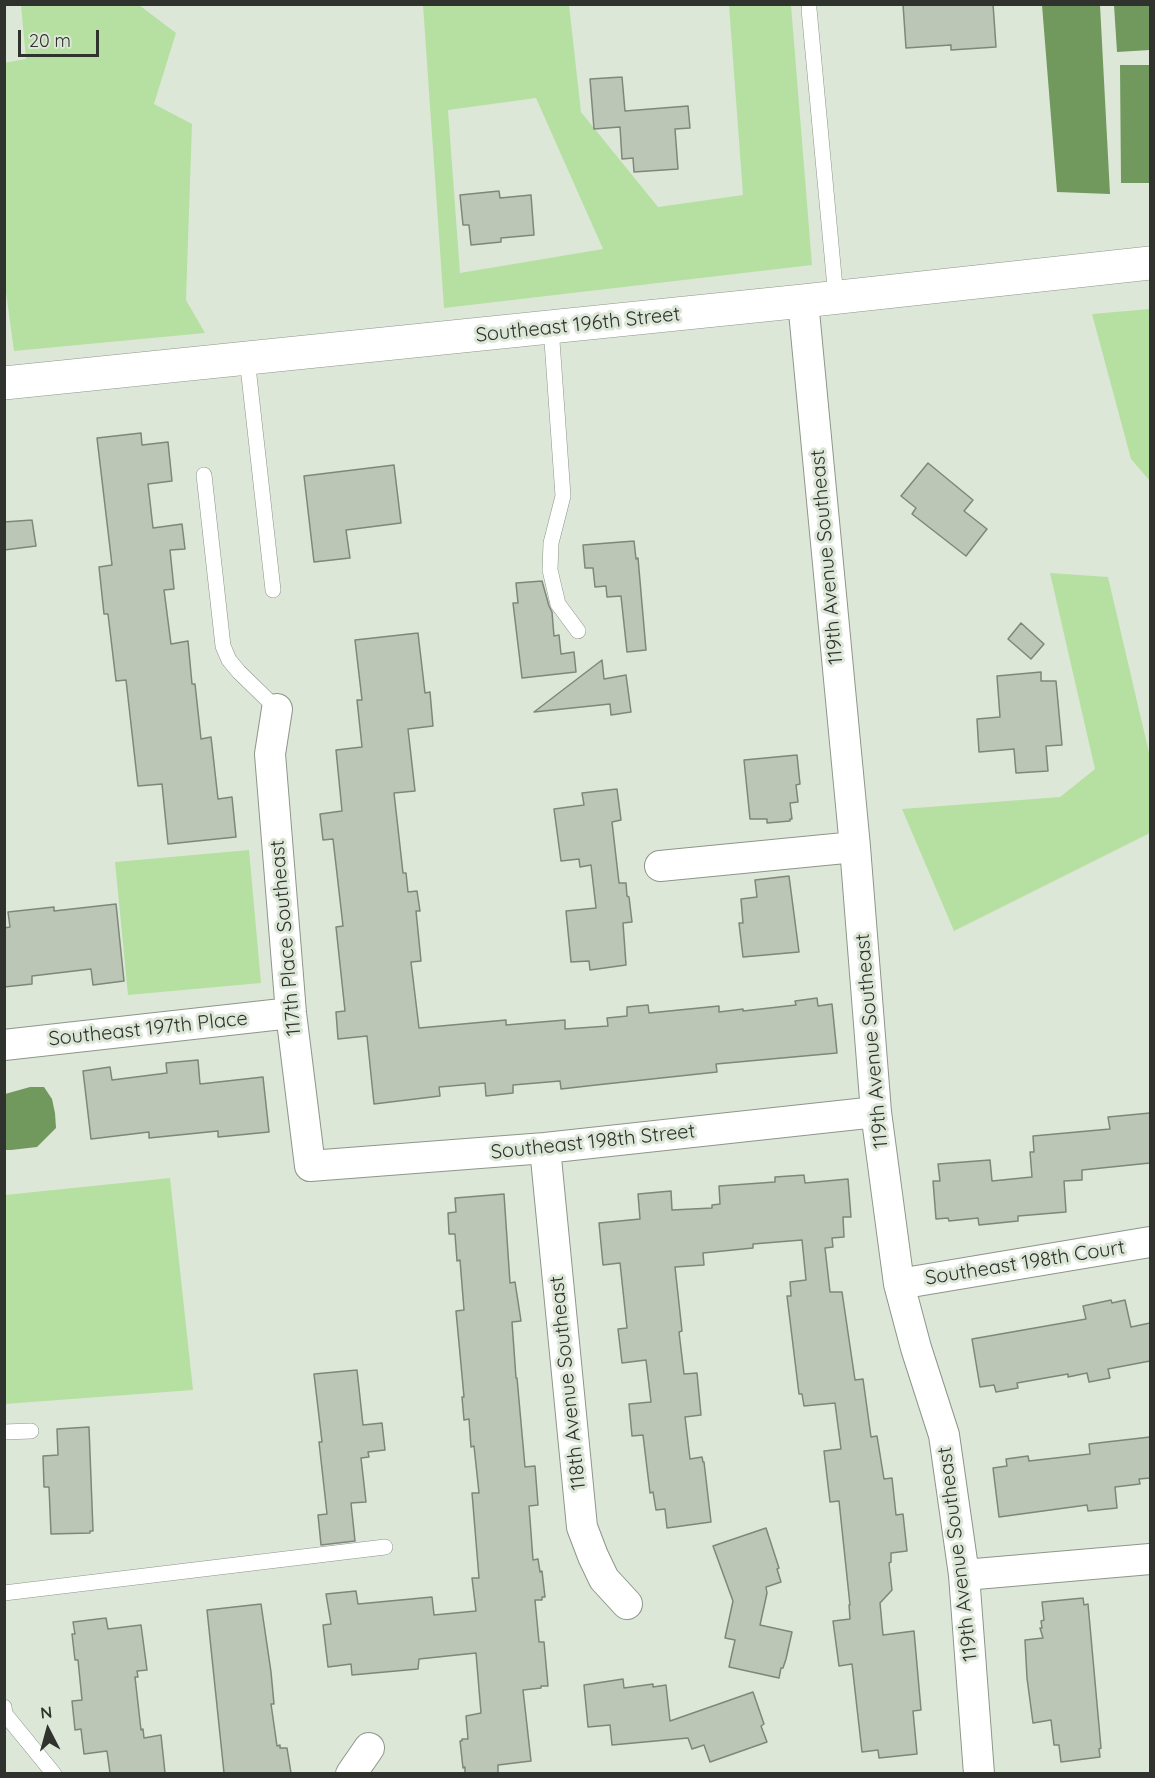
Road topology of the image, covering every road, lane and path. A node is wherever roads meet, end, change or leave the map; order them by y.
1 (808, 9) dead end
2 (1150, 263) edge
3 (836, 298) junction
4 (803, 301) junction
5 (551, 327) junction
6 (247, 358) junction
7 (4, 383) edge
8 (204, 475) dead end
9 (273, 590) dead end
10 (578, 631) dead end
11 (277, 709) joint
12 (855, 847) junction
13 (660, 866) dead end
14 (291, 1013) junction
15 (4, 1045) edge
16 (876, 1112) junction
17 (546, 1148) junction
18 (310, 1166) joint
19 (1150, 1242) edge
20 (899, 1284) junction
21 (31, 1431) dead end
22 (4, 1432) edge
23 (385, 1547) dead end
24 (1150, 1559) edge
25 (964, 1575) junction
26 (4, 1593) edge
27 (627, 1604) dead end
28 (4, 1707) edge
29 (369, 1748) dead end
30 (54, 1773) edge
31 (351, 1773) edge
32 (979, 1773) edge

1 - 3 lane
2 - 3 street, Southeast 196th Street
3 - 4 street, Southeast 196th Street
4 - 5 street, Southeast 196th Street
4 - 12 street, 119th Avenue Southeast
5 - 6 street, Southeast 196th Street
5 - 10 lane
6 - 7 street, Southeast 196th Street
6 - 9 lane
8 - 11 lane
11 - 14 street, 117th Place Southeast
12 - 13 street
12 - 16 street, 119th Avenue Southeast
14 - 15 street, Southeast 197th Place
14 - 18 street, 117th Place Southeast
16 - 17 street, Southeast 198th Street
16 - 20 street, 119th Avenue Southeast
17 - 18 street, Southeast 198th Street
17 - 27 street, 118th Avenue Southeast
19 - 20 street, Southeast 198th Court
20 - 25 street, 119th Avenue Southeast
21 - 22 lane
23 - 26 lane
24 - 25 street
25 - 32 street, 119th Avenue Southeast
28 - 30 lane
29 - 31 street

